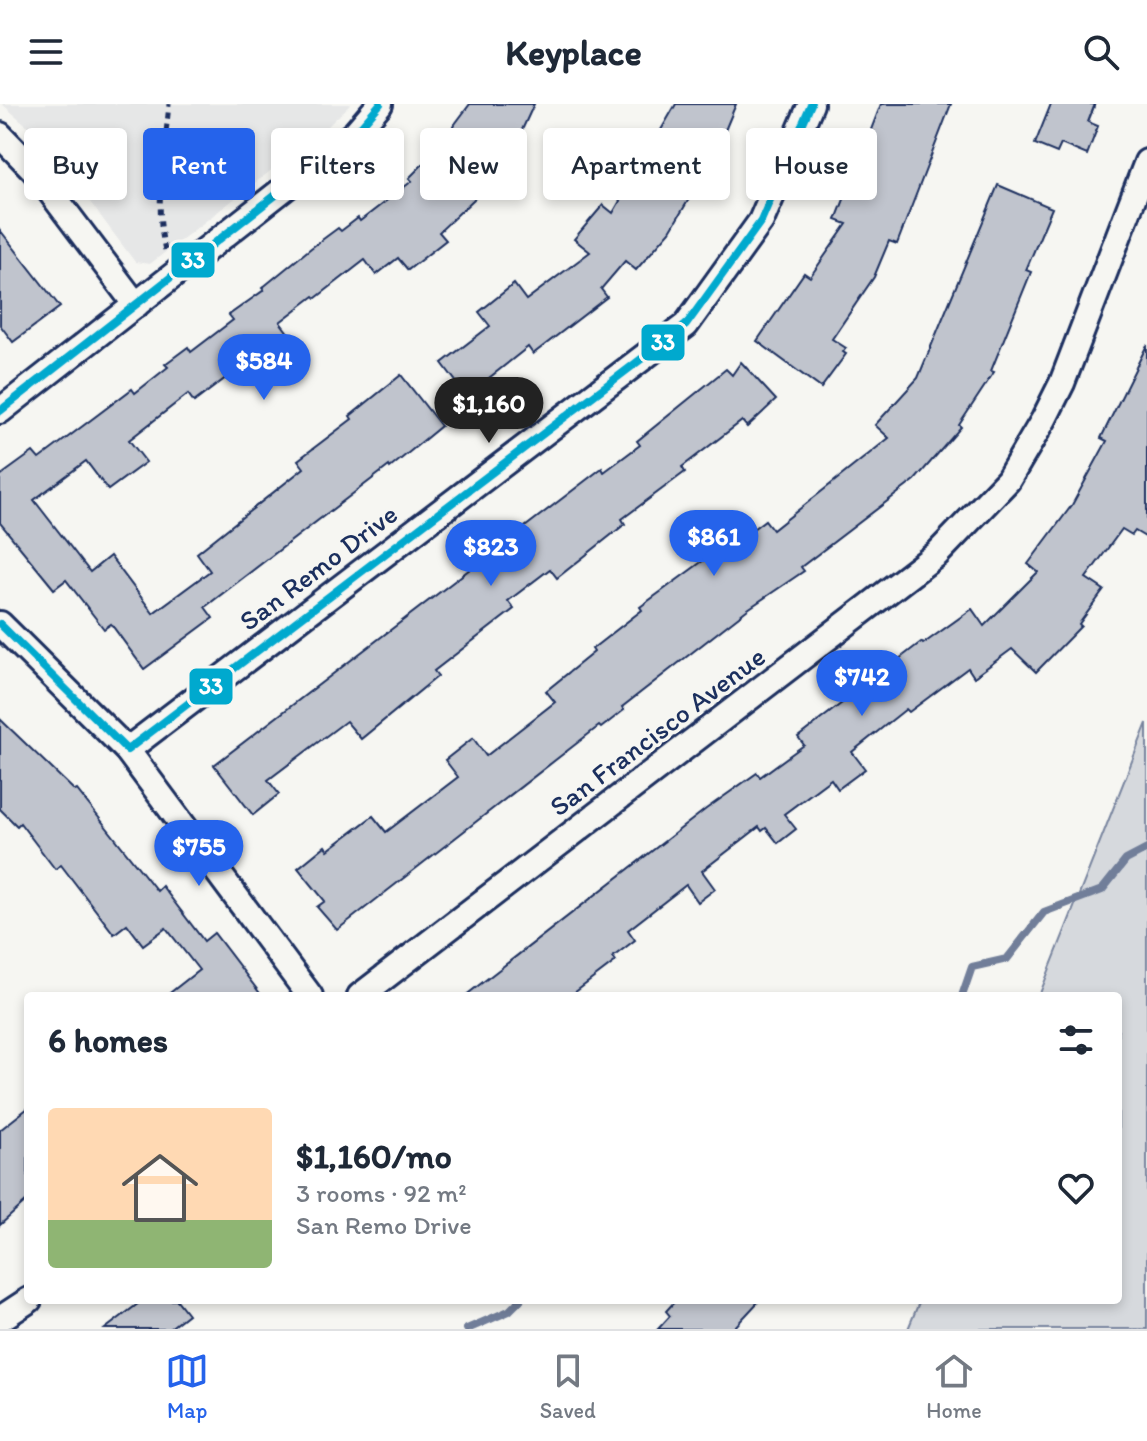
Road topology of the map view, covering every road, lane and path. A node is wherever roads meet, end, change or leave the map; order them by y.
1 (169, 104) edge
2 (380, 104) edge
3 (811, 104) edge
4 (0, 135) edge
5 (1147, 162) edge
6 (171, 277) junction
7 (136, 305) junction
8 (0, 411) edge
9 (0, 624) edge
10 (127, 750) junction
11 (307, 992) edge
12 (365, 992) edge
13 (24, 1303) edge
14 (0, 1319) edge

1 - 6 path
2 - 6 street
3 - 10 street, San Remo Drive
4 - 7 street
5 - 12 street, San Francisco Avenue
6 - 7 street
7 - 8 street
9 - 10 street
10 - 11 street
13 - 14 street

